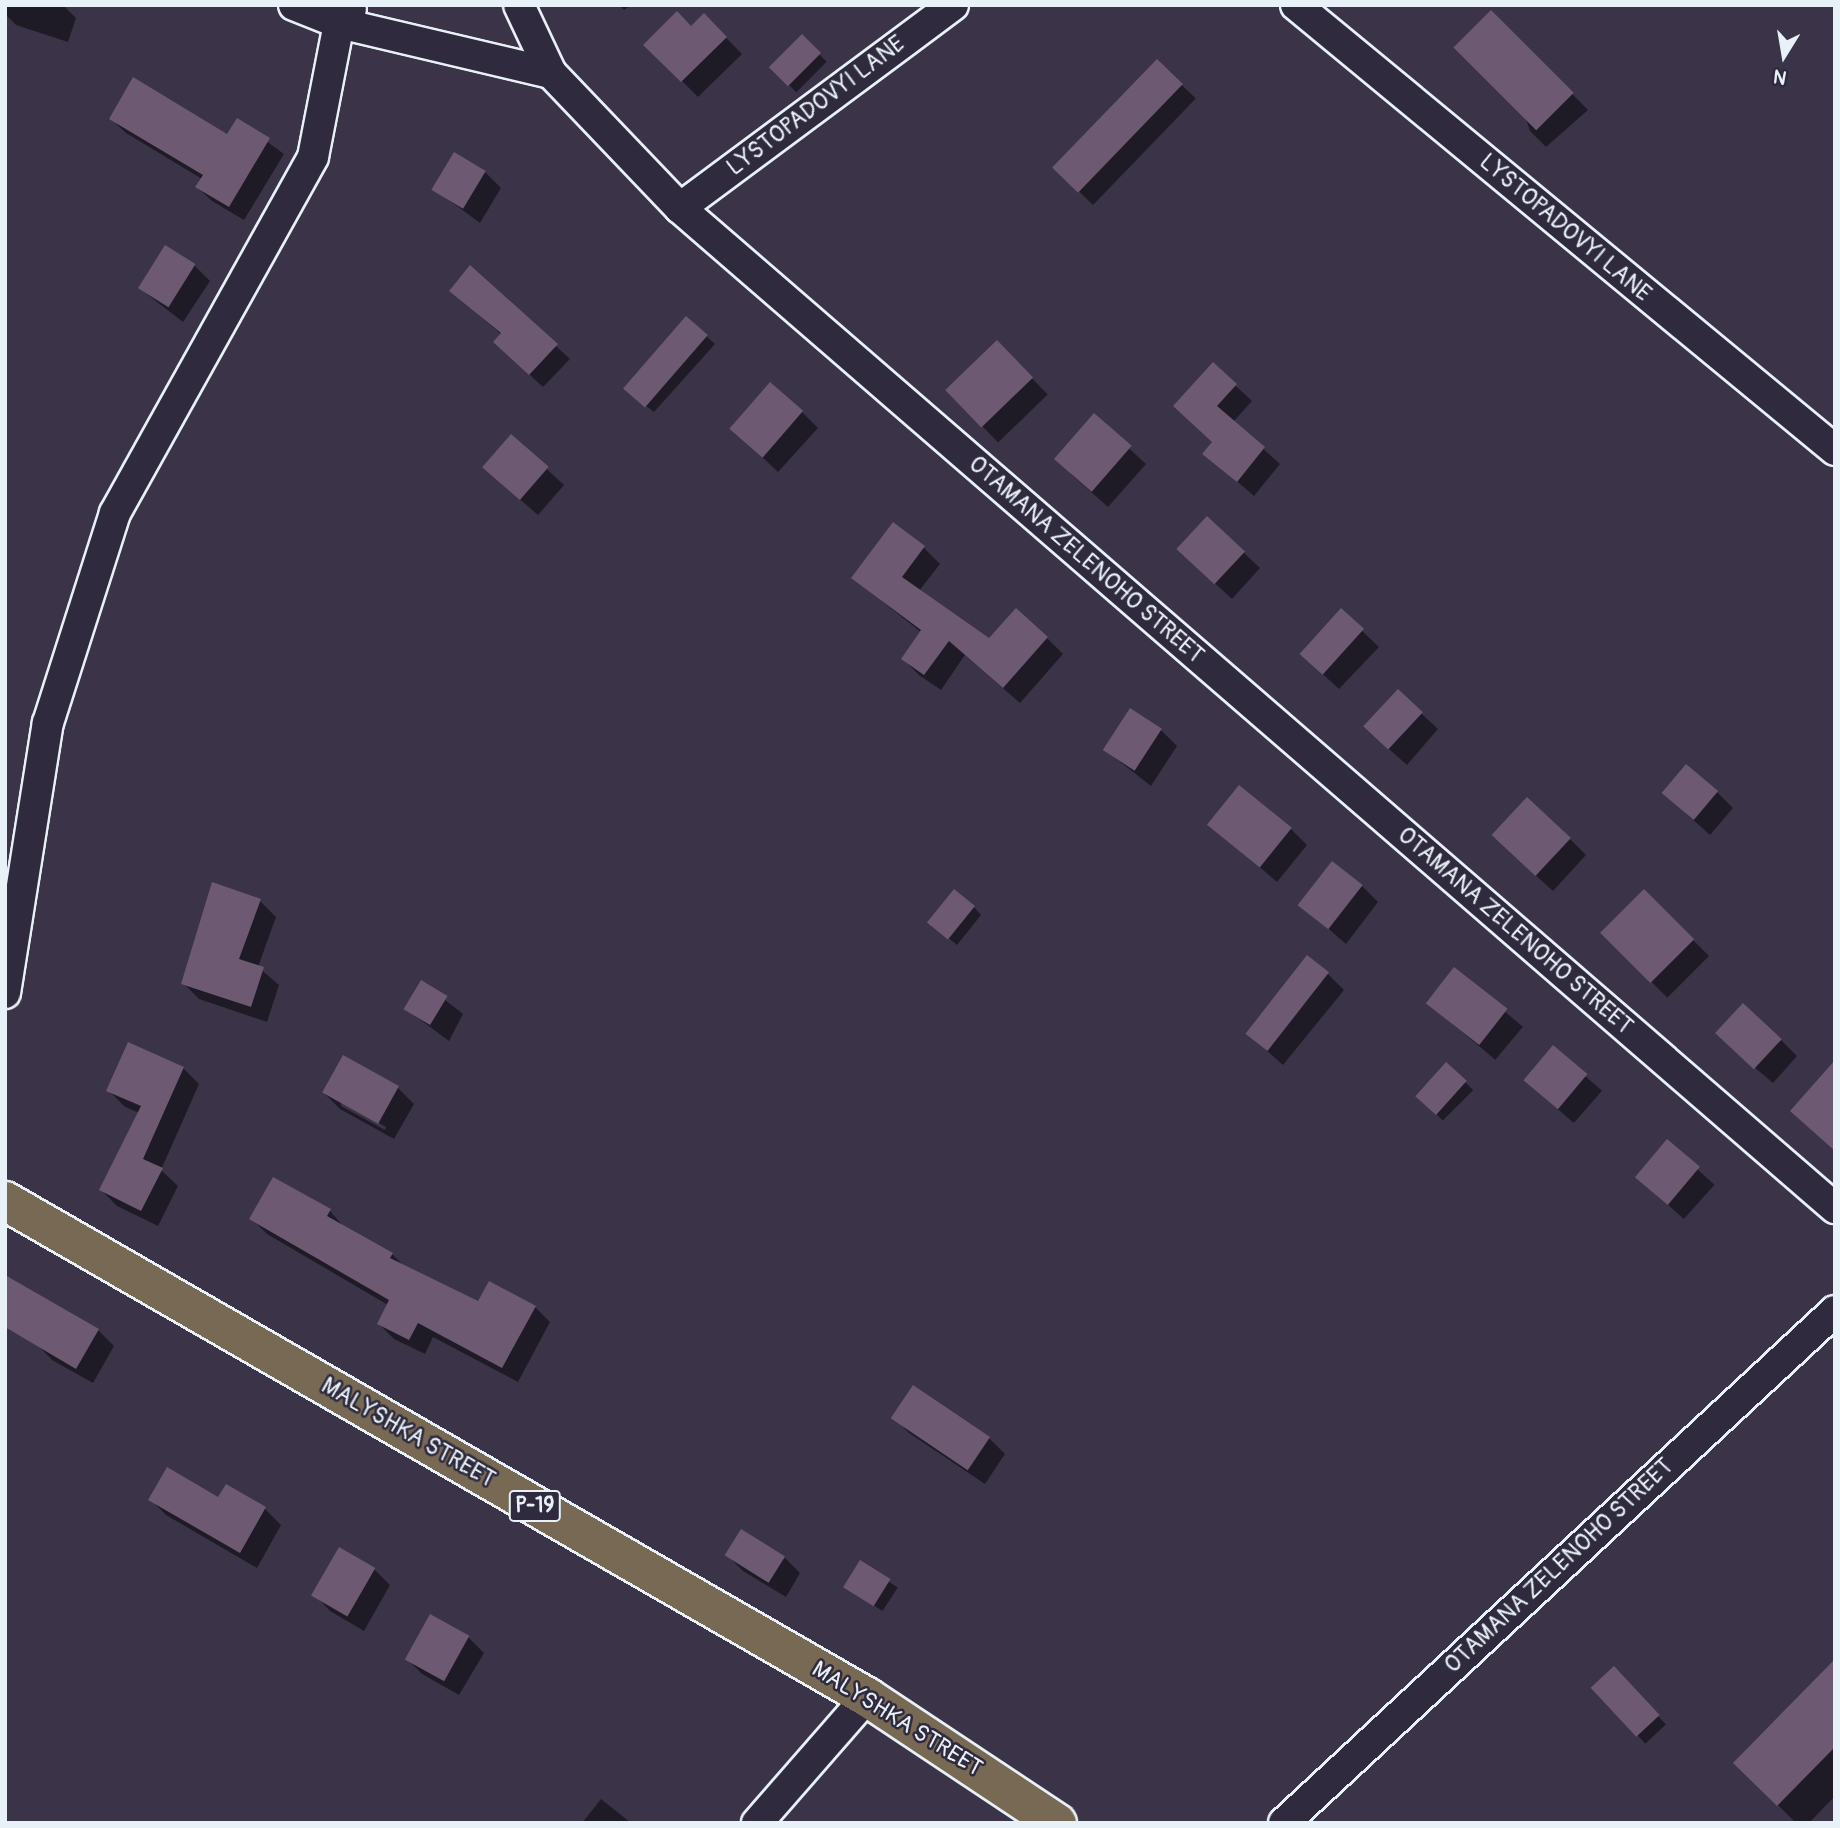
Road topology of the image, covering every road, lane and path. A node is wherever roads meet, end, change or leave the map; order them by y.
1 (295, 5) edge
2 (519, 5) edge
3 (953, 5) edge
4 (1296, 5) edge
5 (346, 14) edge
6 (551, 73) junction
7 (680, 208) junction
8 (1835, 450) edge
9 (5, 993) edge
10 (5, 1201) edge
11 (1835, 1208) edge
12 (1835, 1311) edge
13 (867, 1697) junction
14 (757, 1823) edge
15 (1058, 1823) edge
16 (1284, 1823) edge

1 - 5 street
2 - 6 street
3 - 7 street, LYSTOPADOVYI LANE
4 - 8 street, LYSTOPADOVYI LANE
5 - 6 street
5 - 9 street
6 - 7 street, OTAMANA ZELENOHO STREET
7 - 11 street, OTAMANA ZELENOHO STREET
10 - 13 main road, MALYSHKA STREET / Р-19
12 - 16 street, OTAMANA ZELENOHO STREET
13 - 14 street
13 - 15 main road, MALYSHKA STREET / Р-19

